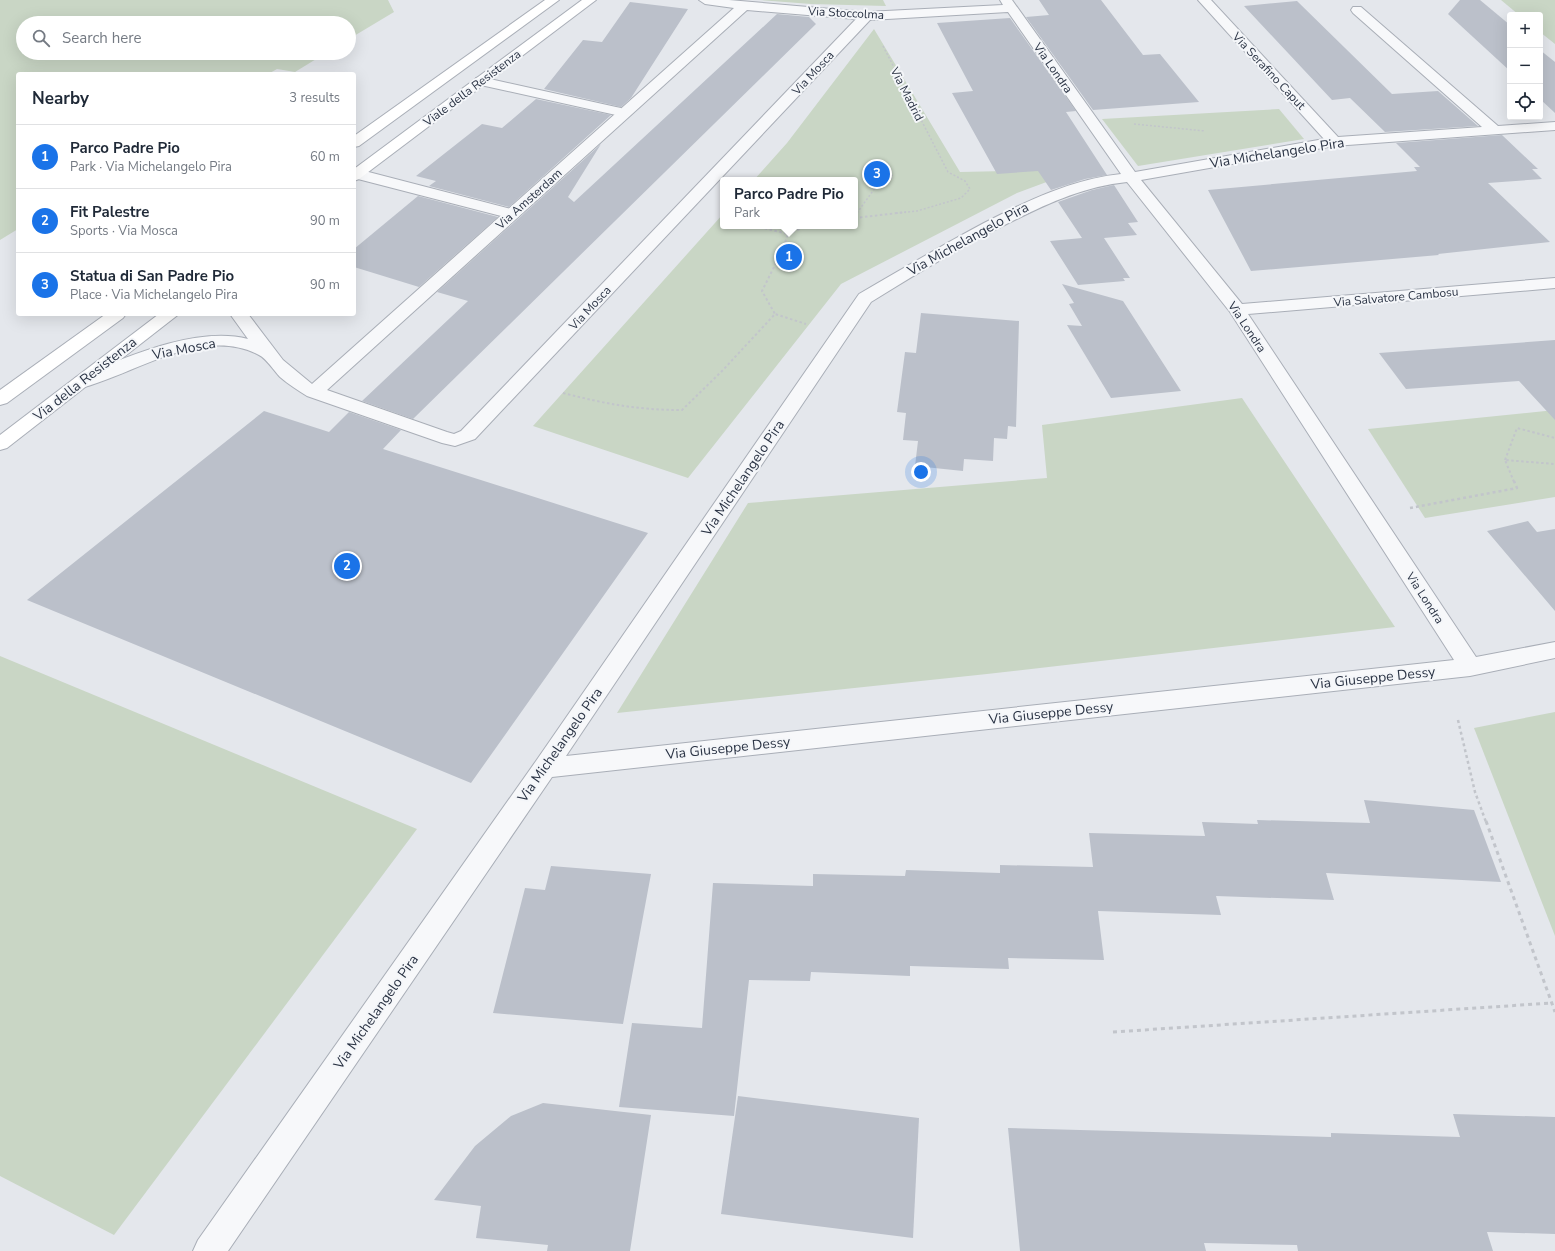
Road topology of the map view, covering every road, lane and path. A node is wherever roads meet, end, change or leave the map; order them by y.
1 (553, 0) edge
2 (590, 0) edge
3 (705, 0) edge
4 (1204, 0) edge
5 (1008, 4) edge
6 (744, 6) junction
7 (1357, 10) dead end
8 (866, 16) junction
9 (481, 81) junction
10 (616, 111) dead end
11 (1128, 123) dead end
12 (1555, 126) edge
13 (1494, 131) junction
14 (1211, 132) dead end
15 (356, 142) edge
16 (1334, 142) junction
17 (356, 174) edge
18 (356, 175) edge
19 (1131, 177) junction
20 (885, 182) junction
21 (505, 212) dead end
22 (858, 213) edge
23 (858, 217) edge
24 (768, 229) edge
25 (800, 229) edge
26 (788, 234) junction
27 (1555, 283) edge
28 (1237, 310) junction
29 (775, 314) junction
30 (114, 316) edge
31 (167, 316) edge
32 (240, 316) edge
33 (809, 325) dead end
34 (267, 352) junction
35 (81, 382) junction
36 (314, 392) junction
37 (563, 393) dead end
38 (0, 399) edge
39 (1555, 438) edge
40 (0, 444) edge
41 (1505, 460) junction
42 (1555, 464) edge
43 (1405, 510) dead end
44 (1555, 650) edge
45 (1470, 667) junction
46 (1458, 720) dead end
47 (545, 768) junction
48 (1552, 1003) junction
49 (1555, 1012) edge
50 (1113, 1032) dead end
51 (209, 1251) edge

1 - 15 street, Viale della Resistenza
2 - 9 street, Viale della Resistenza
3 - 6 street, Via Stoccolma
4 - 16 street, Via Serafino Caput
5 - 8 street, Via Stoccolma
5 - 19 street, Via Londra
6 - 8 street, Via Stoccolma
6 - 36 street, Via Amsterdam
7 - 13 street
8 - 23 path, Via Madrid
8 - 36 street, Via Mosca
9 - 10 street
9 - 17 street, Viale della Resistenza
11 - 14 path
12 - 13 street, Via Michelangelo Pira
13 - 16 street, Via Michelangelo Pira
16 - 19 street, Via Michelangelo Pira
18 - 21 street
19 - 28 street, Via Londra
19 - 47 street, Via Michelangelo Pira
20 - 20 path
20 - 22 path
24 - 26 path
25 - 26 path
26 - 29 path
27 - 28 street, Via Salvatore Cambosu
28 - 45 street, Via Londra
29 - 33 path
29 - 37 path
30 - 38 street
31 - 35 street, Via della Resistenza
32 - 34 street, Via Mosca
34 - 35 street, Via Mosca
34 - 36 street, Via Mosca
35 - 40 street, Via della Resistenza
39 - 41 path
41 - 42 path
41 - 43 path
44 - 45 street, Via Giuseppe Dessy
45 - 47 street, Via Giuseppe Dessy
46 - 48 path
47 - 51 street, Via Michelangelo Pira
48 - 49 path
48 - 50 path

